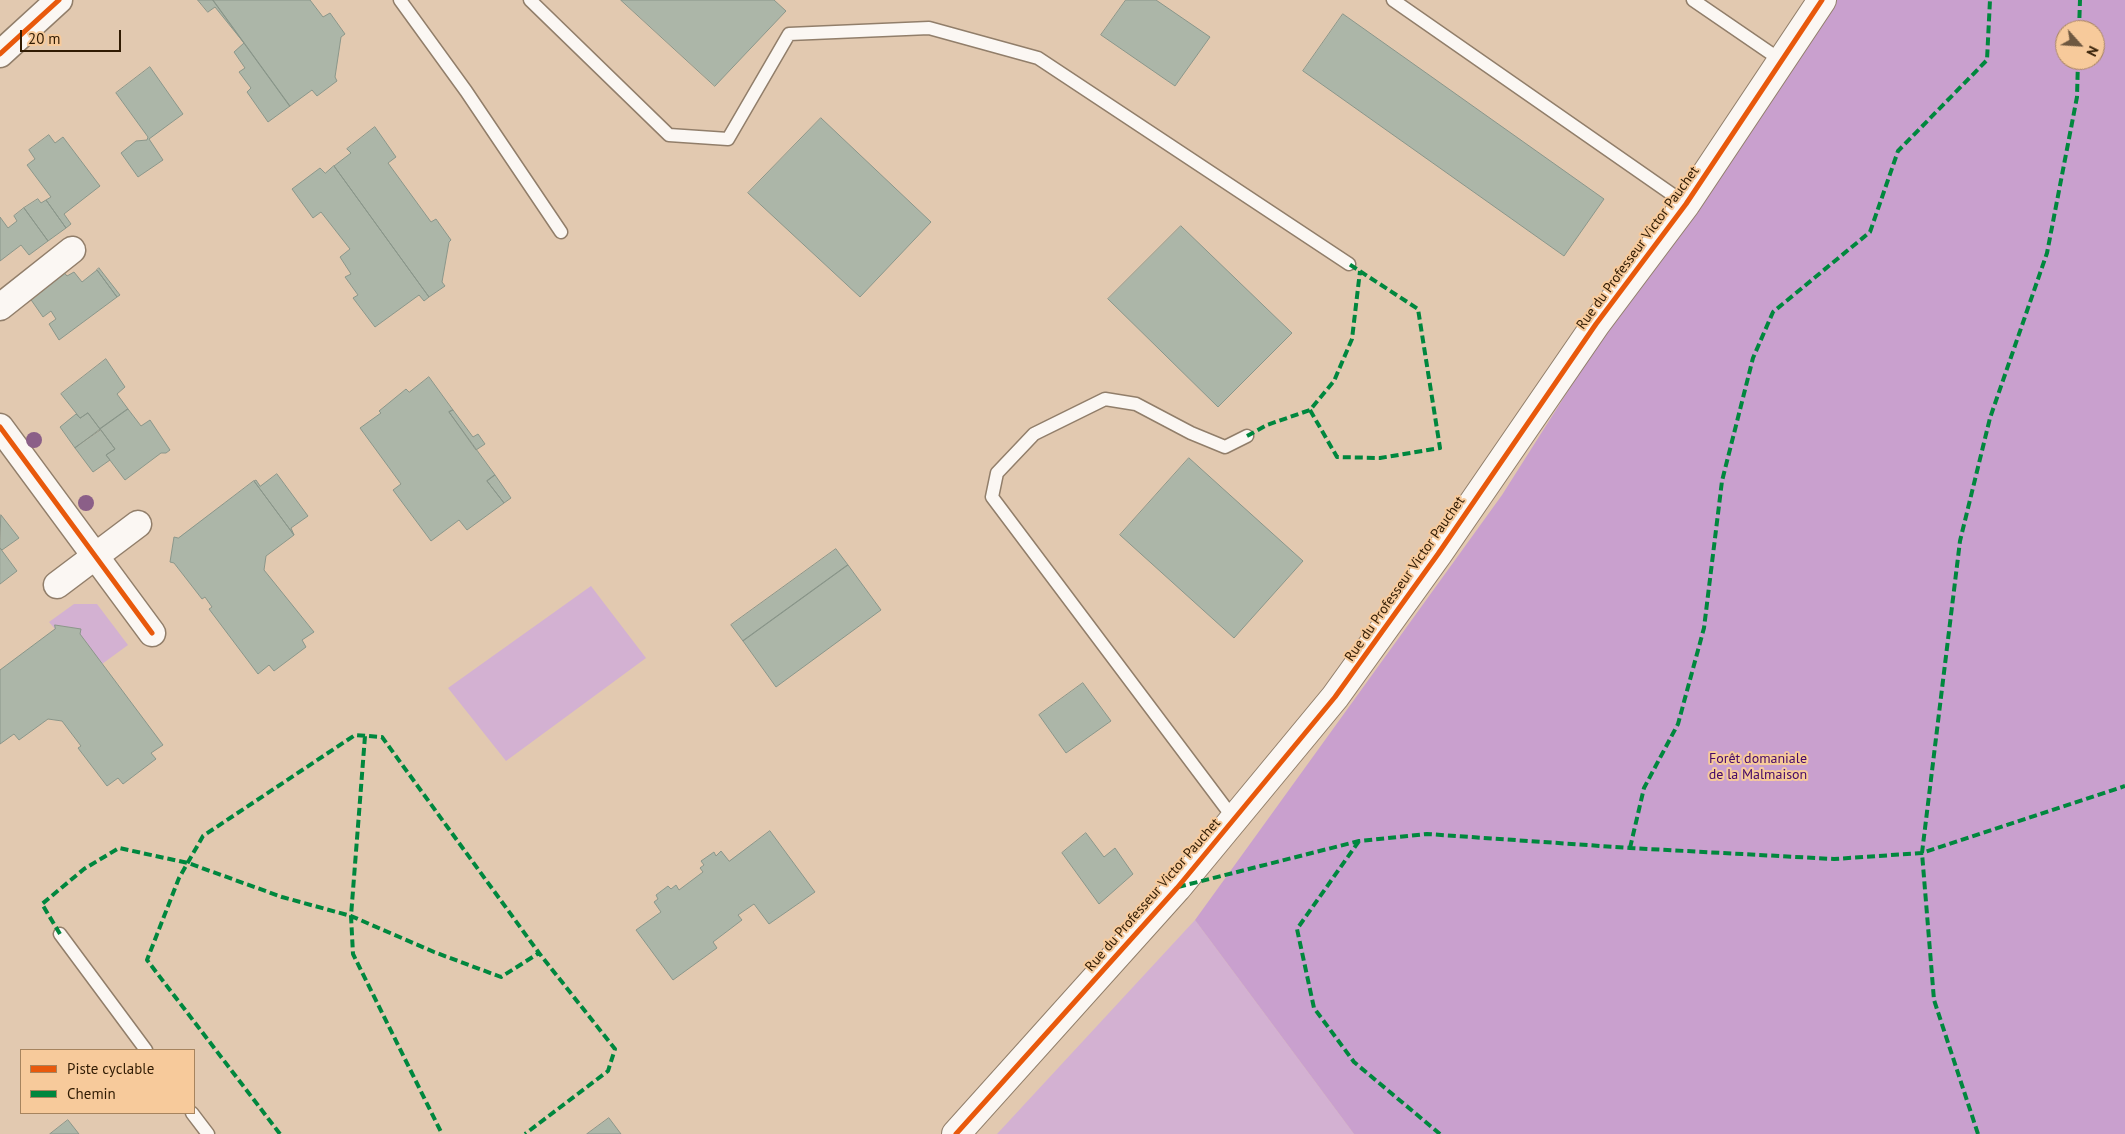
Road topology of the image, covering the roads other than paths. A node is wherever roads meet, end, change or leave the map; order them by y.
1 (59, 0) edge
2 (400, 0) edge
3 (530, 0) edge
4 (1393, 0) edge
5 (1693, 0) edge
6 (1822, 0) edge
7 (0, 54) edge
8 (1782, 61) junction
9 (1686, 204) junction
10 (561, 232) dead end
11 (72, 250) dead end
12 (1349, 264) dead end
13 (0, 307) edge
14 (0, 427) edge
15 (1247, 436) dead end
16 (138, 524) dead end
17 (95, 557) junction
18 (57, 586) dead end
19 (152, 633) dead end
20 (1234, 819) junction
21 (60, 934) dead end
22 (145, 1049) edge
23 (193, 1114) edge
24 (208, 1134) edge
25 (956, 1134) edge

1 - 7 street
2 - 10 lane
3 - 12 lane
4 - 9 lane
5 - 8 lane
6 - 8 street, Rue du Professeur Victor Pauchet
8 - 9 street, Rue du Professeur Victor Pauchet
9 - 20 street, Rue du Professeur Victor Pauchet
11 - 13 street
14 - 17 street
15 - 20 lane
16 - 17 street
17 - 18 street
17 - 19 street
20 - 25 street, Rue du Professeur Victor Pauchet
21 - 22 lane
23 - 24 lane

